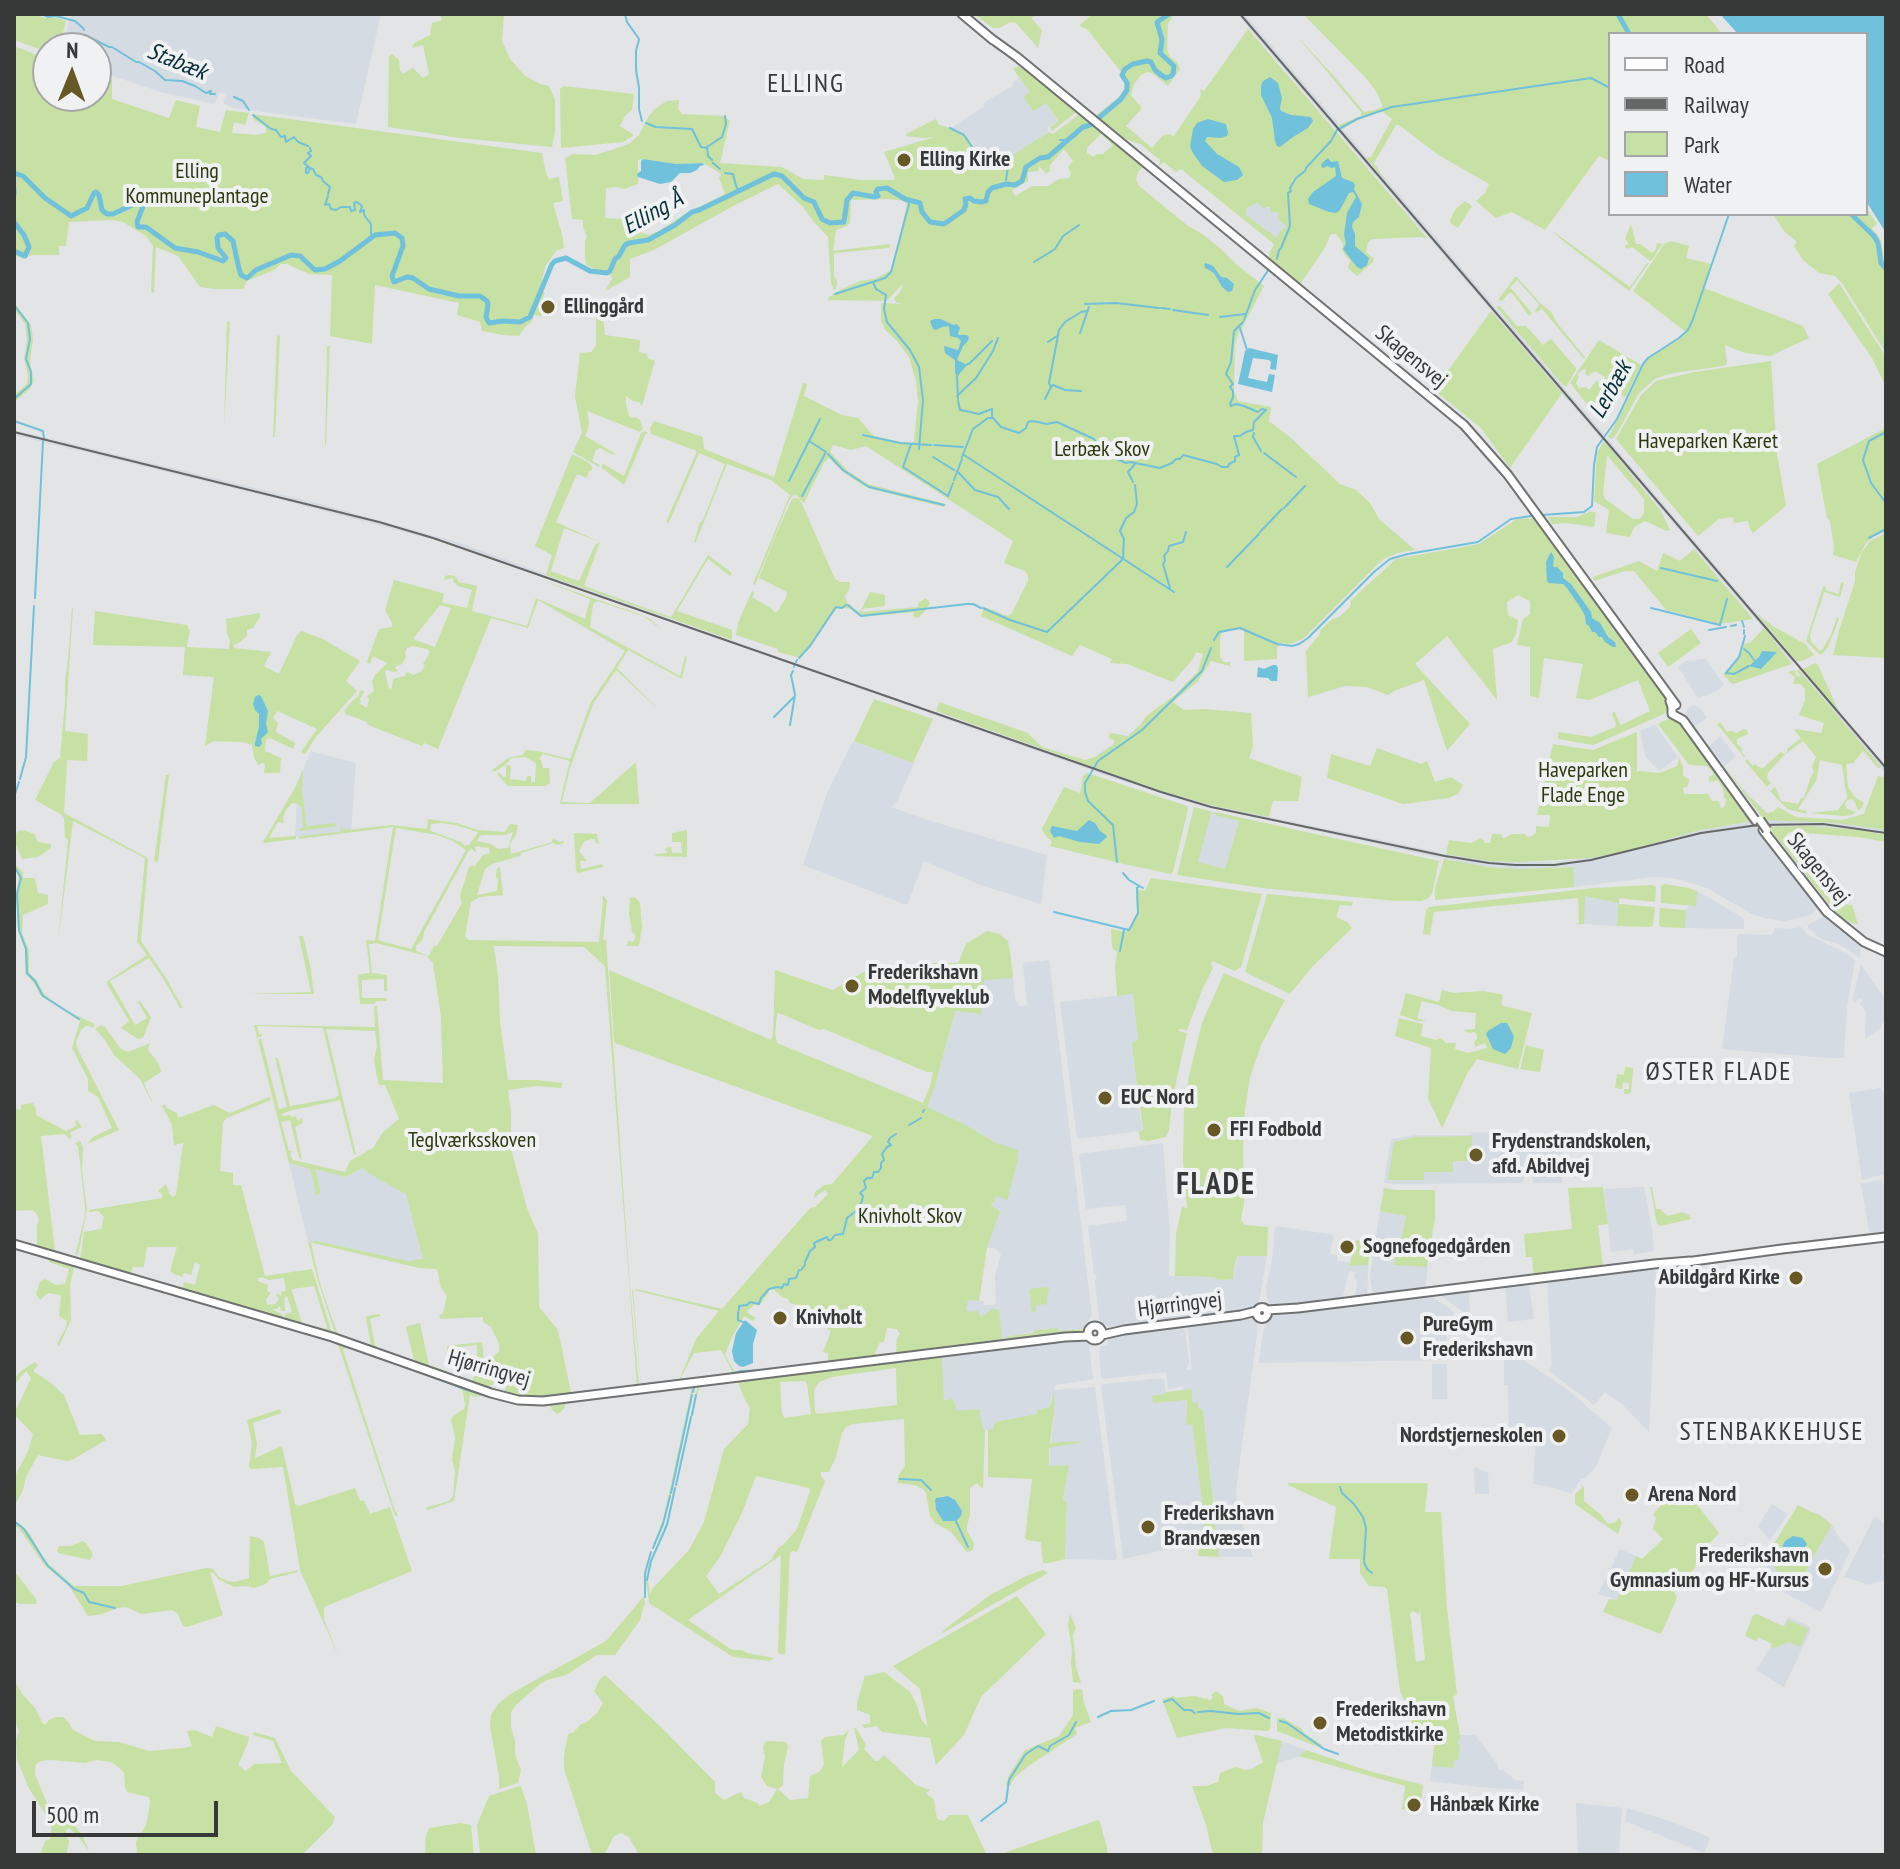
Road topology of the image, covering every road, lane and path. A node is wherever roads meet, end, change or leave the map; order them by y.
1 (962, 14) edge
2 (1765, 830) junction
3 (1823, 908) junction
4 (1839, 918) junction
5 (1885, 952) edge
6 (1886, 1237) edge
7 (14, 1244) edge

1 - 2 main road, Skagensvej, bridge
2 - 3 main road, Skagensvej
2 - 4 main road, Skagensvej
3 - 4 main road
3 - 5 main road, Skagensvej
4 - 5 main road, Skagensvej
6 - 7 main road, Hjørringvej

